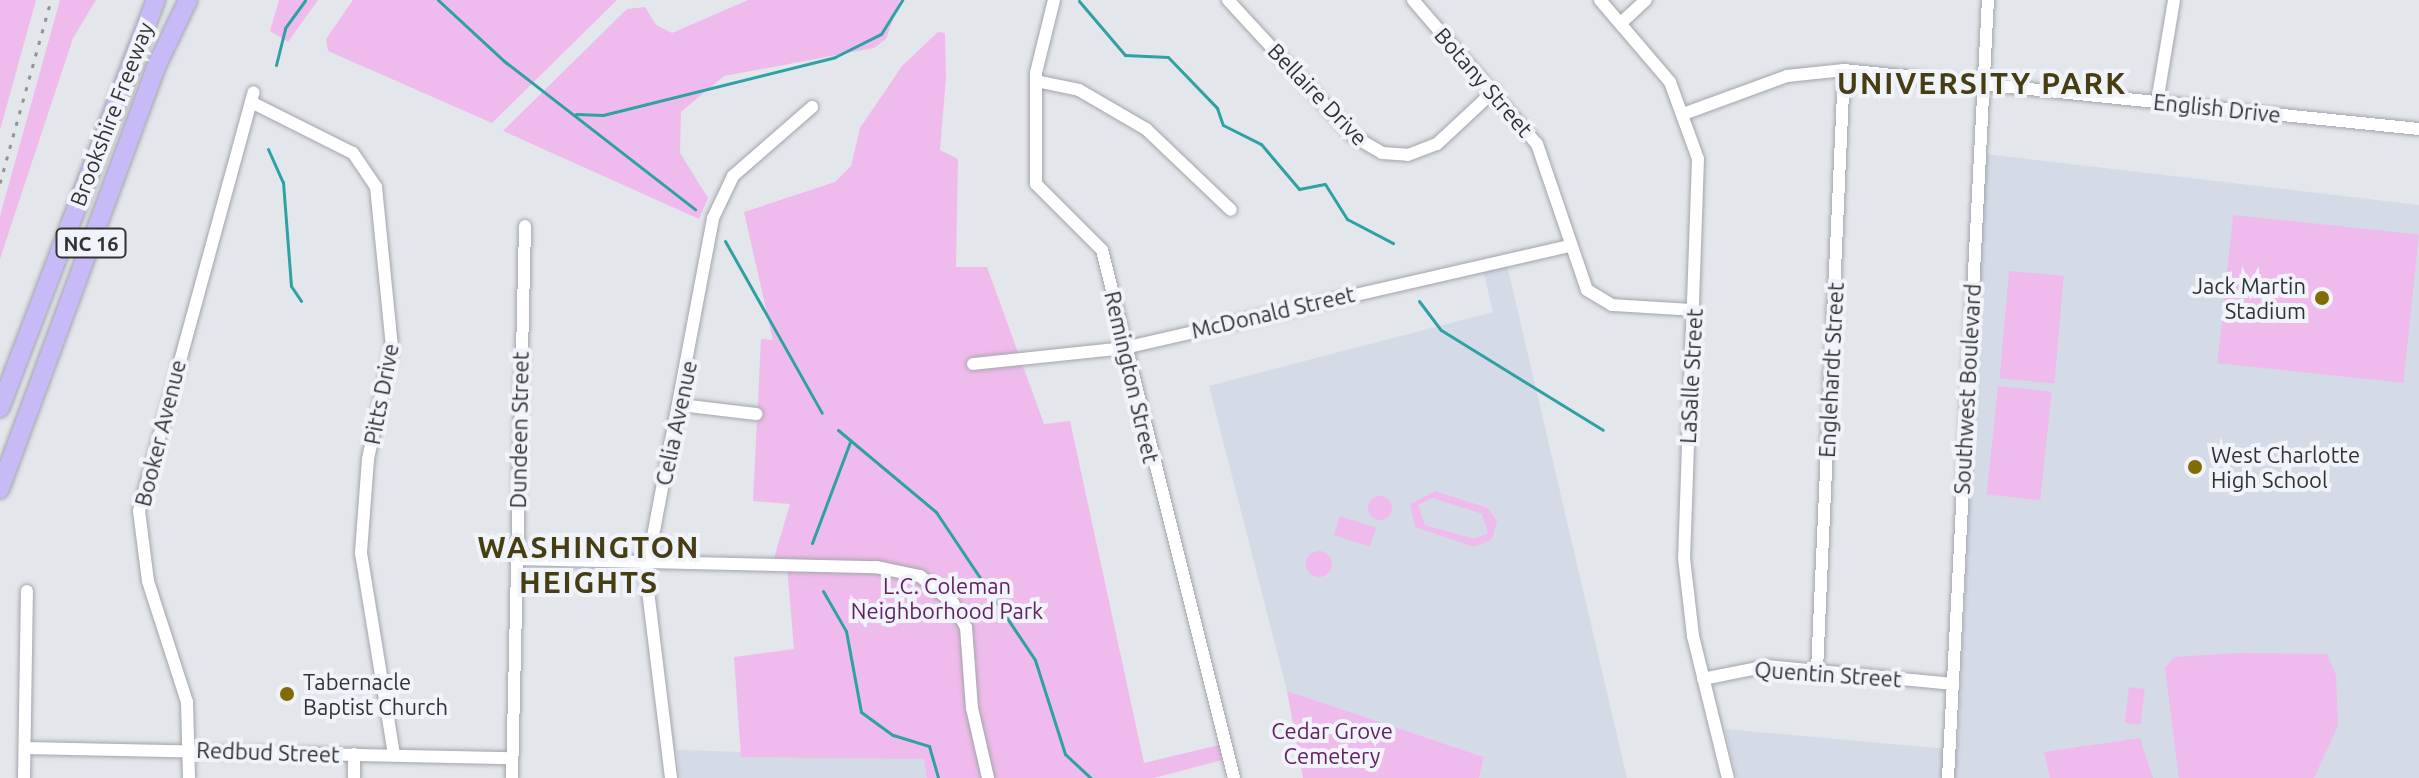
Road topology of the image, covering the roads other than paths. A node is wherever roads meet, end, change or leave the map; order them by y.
1 (156, 0) edge
2 (188, 0) edge
3 (1054, 0) edge
4 (1228, 0) edge
5 (1413, 0) edge
6 (1600, 0) edge
7 (1646, 0) edge
8 (1988, 0) edge
9 (2174, 0) edge
10 (1621, 23) junction
11 (1844, 70) junction
12 (1036, 81) junction
13 (1981, 84) junction
14 (1495, 90) junction
15 (253, 97) joint
16 (2157, 102) junction
17 (812, 107) dead end
18 (1686, 113) junction
19 (2419, 129) edge
20 (1231, 210) dead end
21 (525, 226) dead end
22 (1570, 246) junction
23 (1694, 310) junction
24 (1124, 348) junction
25 (973, 364) dead end
26 (680, 405) junction
27 (0, 408) edge
28 (756, 414) dead end
29 (0, 489) edge
30 (516, 559) junction
31 (647, 564) junction
32 (27, 591) dead end
33 (1817, 670) junction
34 (1703, 679) junction
35 (1953, 684) junction
36 (25, 748) junction
37 (189, 749) junction
38 (354, 754) junction
39 (394, 755) junction
40 (512, 758) junction
41 (24, 778) edge
42 (189, 778) edge
43 (354, 778) edge
44 (512, 778) edge
45 (671, 778) edge
46 (988, 778) edge
47 (1234, 778) edge
48 (1728, 778) edge
49 (1948, 778) edge

1 - 27 highway, Brookshire Freeway / NC 16
2 - 29 highway, Brookshire Freeway / NC 16
3 - 12 street, Remington Street
4 - 14 street, Bellaire Drive
5 - 14 street, Botany Street
6 - 10 street, LaSalle Street
7 - 10 street
8 - 13 street, Southwest Boulevard
9 - 16 street
10 - 18 street, LaSalle Street
11 - 13 street, English Drive
11 - 18 street, English Drive
11 - 33 street, Englehardt Street
12 - 20 street
12 - 24 street, Remington Street
13 - 16 street, English Drive
13 - 35 street, Southwest Boulevard
14 - 22 street, Botany Street
15 - 37 street, Booker Avenue
15 - 39 street, Pitts Drive
16 - 19 street, English Drive
17 - 26 street, Celia Avenue
18 - 23 street, LaSalle Street
21 - 30 street, Dundeen Street
22 - 23 street, Botany Street
22 - 24 street, McDonald Street
23 - 34 street, LaSalle Street
24 - 25 street, McDonald Street
24 - 47 street, Remington Street
26 - 28 street
26 - 31 street, Celia Avenue
30 - 31 street
30 - 40 street, Dundeen Street
31 - 45 street, Celia Avenue
31 - 46 street
32 - 36 street
33 - 34 street, Quentin Street
33 - 35 street, Quentin Street
34 - 48 street, LaSalle Street
35 - 49 street, Southwest Boulevard
36 - 37 street, Redbud Street
36 - 41 street
37 - 38 street, Redbud Street
37 - 42 street, Booker Avenue
38 - 39 street, Redbud Street
38 - 43 street
39 - 40 street, Redbud Street
40 - 44 street, Dundeen Street

